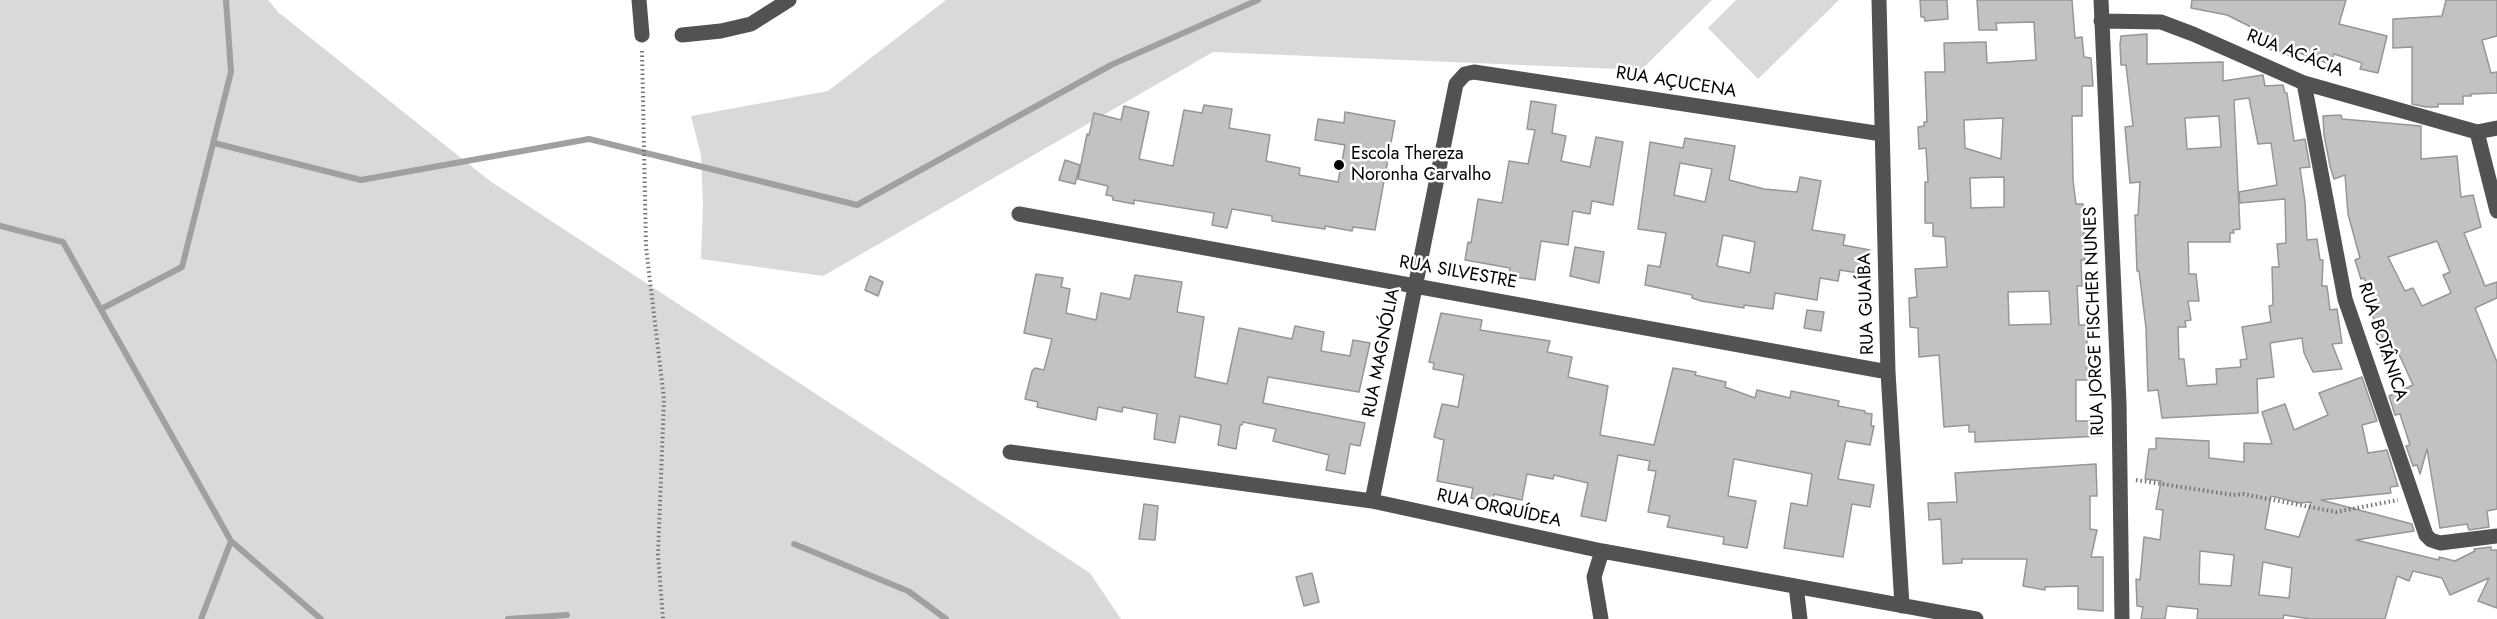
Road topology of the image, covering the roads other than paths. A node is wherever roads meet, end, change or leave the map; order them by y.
1 (639, 0) edge
2 (789, 0) edge
3 (1879, 0) edge
4 (2101, 0) edge
5 (2101, 21) junction
6 (642, 35) road end
7 (682, 35) dead end
8 (1465, 74) joint
9 (2304, 83) junction
10 (2497, 128) edge
11 (2477, 132) junction
12 (1882, 135) junction
13 (2497, 212) edge
14 (1019, 213) dead end
15 (1415, 285) junction
16 (1888, 372) junction
17 (1011, 452) dead end
18 (1372, 501) junction
19 (2497, 536) edge
20 (1602, 551) junction
21 (1796, 586) junction
22 (1902, 606) junction
23 (1601, 619) edge
24 (1800, 619) edge
25 (1976, 619) edge
26 (2122, 619) edge

1 - 6 street
2 - 7 street
3 - 12 street, RUA GUAÍBA
4 - 5 street
5 - 9 street, RUA ACÁCIA
5 - 26 street, RUA JORGE FISCHER NUNES
8 - 12 street, RUA AÇUCENA
8 - 15 street, RUA MAGNÓLIA
9 - 11 street, RUA ACÁCIA
9 - 19 street, RUA BOTÂNICA
10 - 11 street, RUA ACÁCIA
11 - 13 street
12 - 16 street, RUA GUAÍBA
14 - 15 street, RUA SILVESTRE
15 - 16 street, RUA SILVESTRE
15 - 18 street, RUA MAGNÓLIA
16 - 22 street, RUA GUAÍBA
17 - 18 street, RUA ORQUÍDEA
18 - 20 street, RUA ORQUÍDEA
20 - 21 street, RUA ORQUÍDEA
20 - 23 street
21 - 22 street, RUA ORQUÍDEA
21 - 24 street
22 - 25 street, RUA ORQUÍDEA

